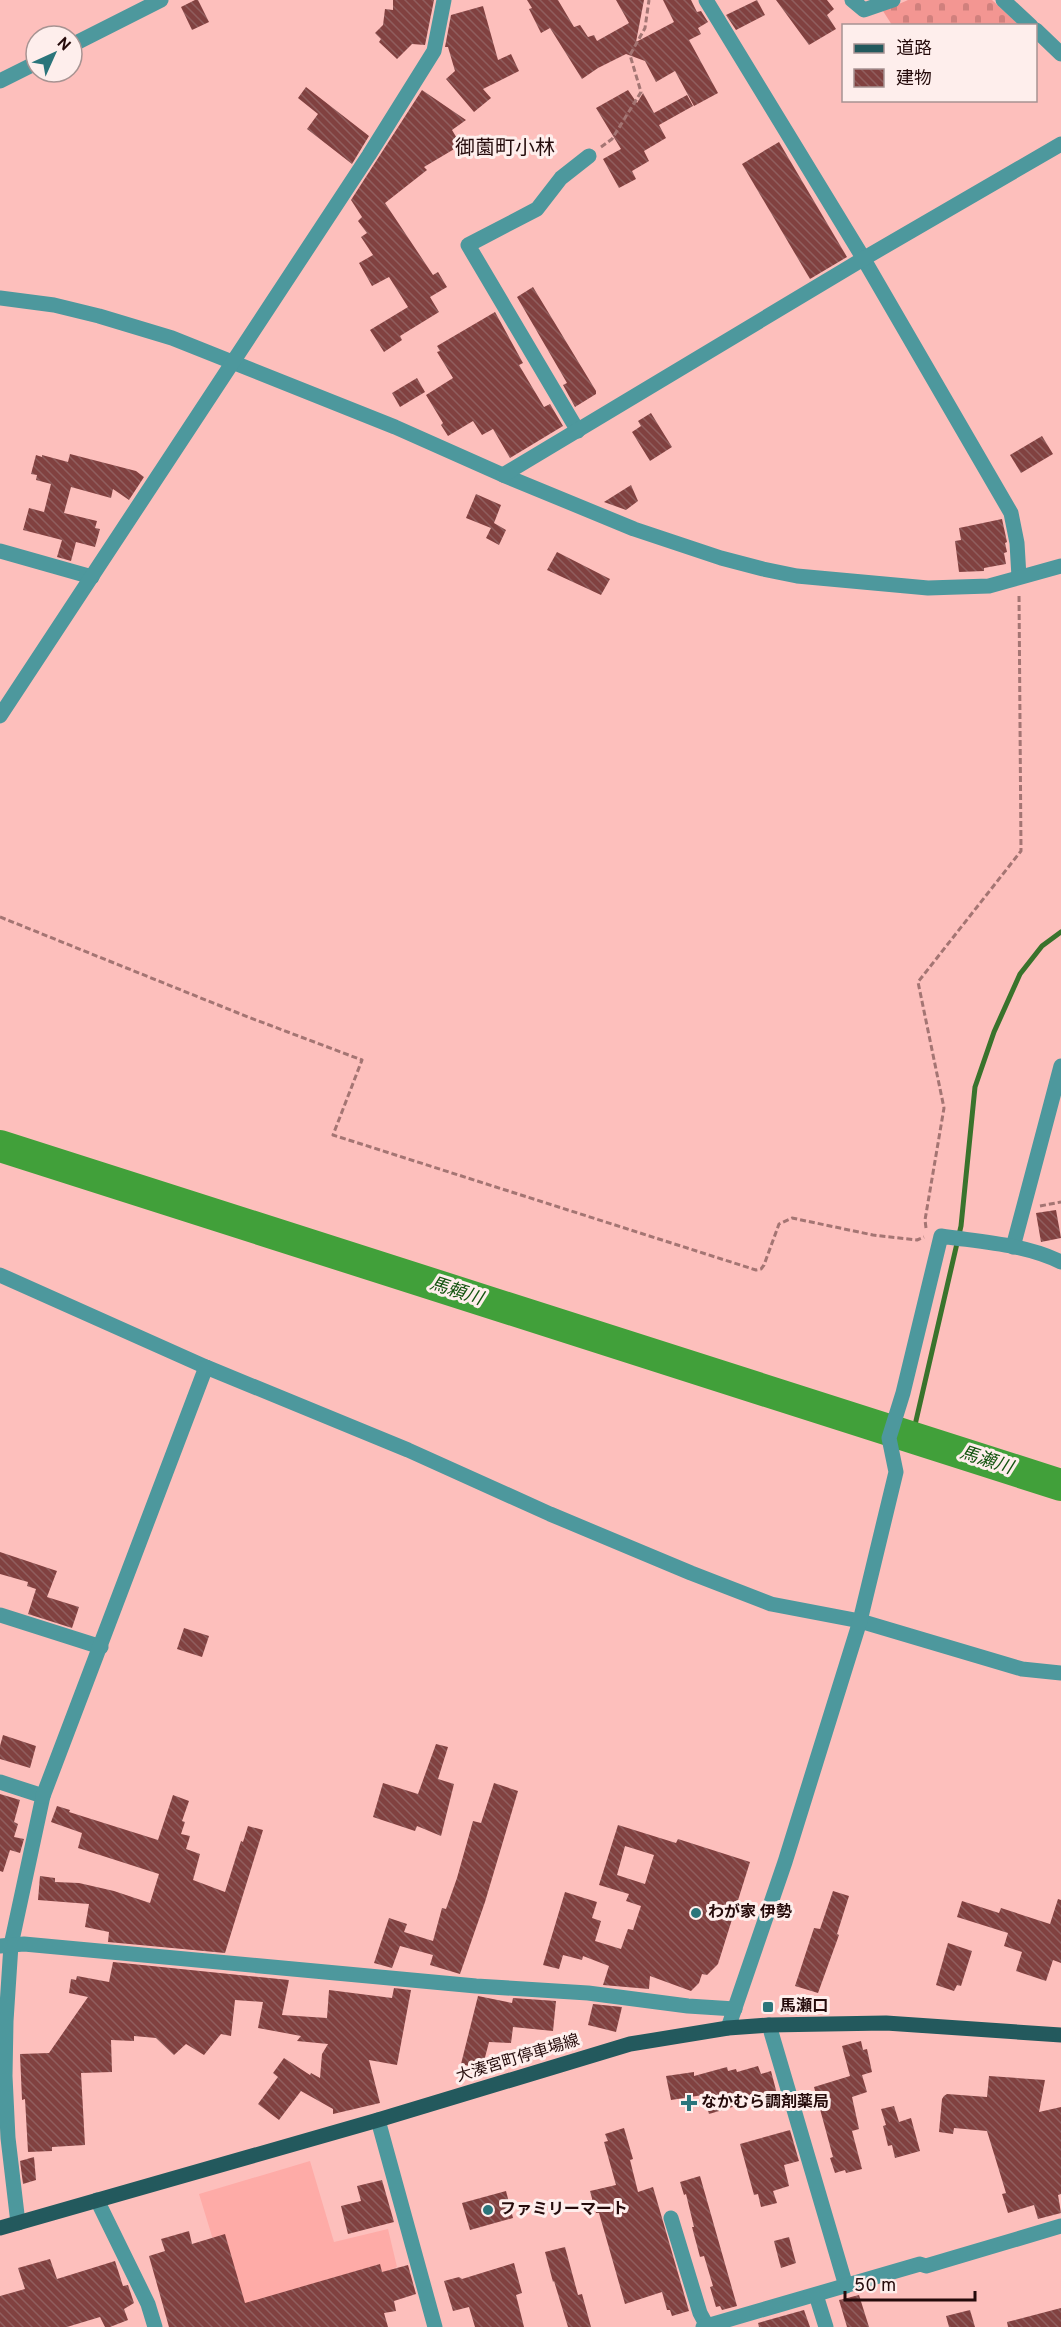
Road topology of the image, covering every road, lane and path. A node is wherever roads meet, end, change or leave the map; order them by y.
1 (161, 0) edge
2 (444, 0) edge
3 (649, 0) edge
4 (706, 0) edge
5 (852, 0) edge
6 (893, 0) edge
7 (1003, 0) edge
8 (1028, 24) edge
9 (1037, 32) edge
10 (84, 39) edge
11 (1061, 54) edge
12 (24, 69) edge
13 (0, 81) edge
14 (1061, 144) edge
15 (589, 156) joint
16 (863, 259) junction
17 (0, 298) edge
18 (232, 362) junction
19 (578, 431) junction
20 (503, 476) junction
21 (0, 551) edge
22 (1061, 566) edge
23 (92, 577) junction
24 (1019, 577) junction
25 (0, 716) edge
26 (0, 917) edge
27 (1061, 1066) edge
28 (1013, 1246) junction
29 (1061, 1262) edge
30 (0, 1275) edge
31 (206, 1367) junction
32 (0, 1614) edge
33 (860, 1621) junction
34 (101, 1647) junction
35 (1061, 1673) edge
36 (0, 1782) edge
37 (43, 1796) junction
38 (5, 1946) edge
39 (735, 2009) junction
40 (769, 2025) junction
41 (728, 2028) junction
42 (1061, 2035) edge
43 (378, 2120) junction
44 (4, 2140) edge
45 (97, 2200) junction
46 (671, 2218) dead end
47 (18, 2223) junction
48 (1061, 2226) edge
49 (0, 2228) edge
50 (846, 2286) junction
51 (816, 2295) junction
52 (728, 2323) edge
53 (705, 2326) edge
54 (155, 2327) edge
55 (435, 2327) edge
56 (826, 2327) edge

1 - 10 street
2 - 18 street
3 - 15 path
4 - 16 street
5 - 6 street
7 - 8 street
9 - 11 street
12 - 13 street
14 - 16 street
15 - 19 street
16 - 19 street
16 - 24 street
17 - 18 street
18 - 20 street
18 - 23 street
19 - 20 street
20 - 24 street
21 - 23 street
22 - 24 street
23 - 25 street
24 - 26 path
27 - 28 street
28 - 29 street
28 - 33 street
30 - 31 street
31 - 33 street
31 - 34 street
32 - 34 street
33 - 35 street
33 - 39 street
34 - 37 street
36 - 37 street
37 - 38 street
38 - 39 street
38 - 44 street
39 - 41 street
40 - 41 main road, 大湊宮町停車場線
40 - 42 main road, 大湊宮町停車場線
40 - 50 street
41 - 43 main road, 大湊宮町停車場線
43 - 45 main road, 大湊宮町停車場線
43 - 55 street
44 - 47 street
45 - 47 main road, 大湊宮町停車場線
45 - 54 street
46 - 53 street
47 - 49 main road, 大湊宮町停車場線
48 - 50 street
50 - 51 street
51 - 52 street
51 - 56 street
52 - 53 street

